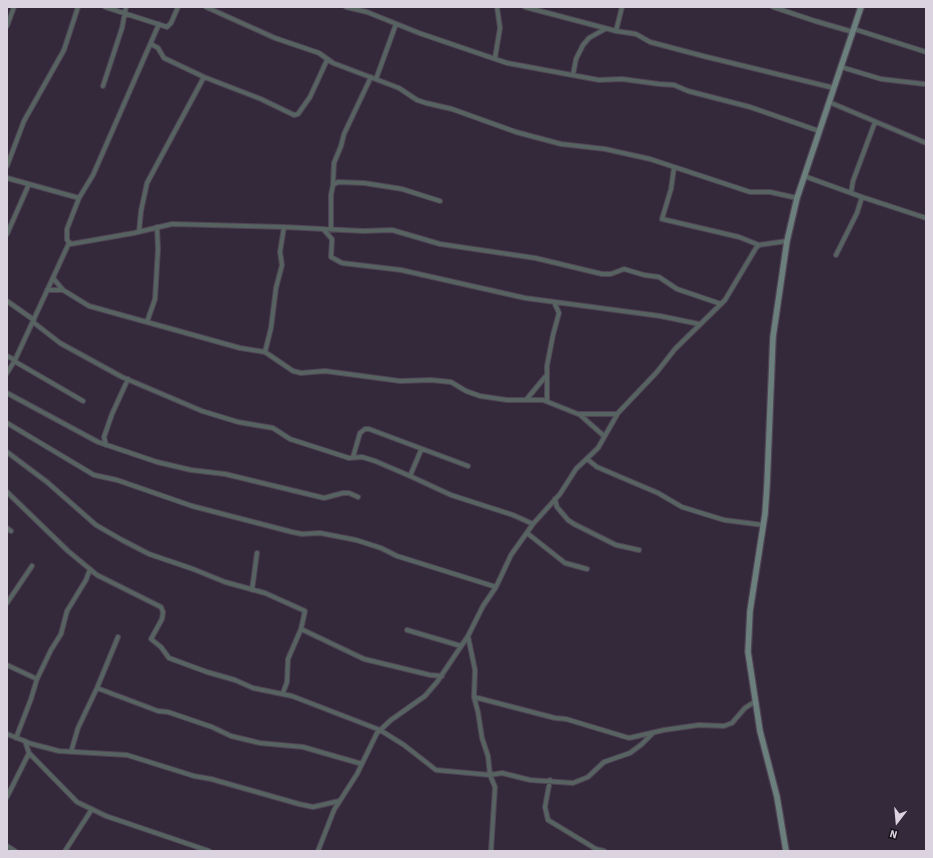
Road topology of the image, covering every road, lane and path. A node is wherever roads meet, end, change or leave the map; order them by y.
1 (14, 7) edge
2 (78, 7) edge
3 (105, 7) edge
4 (126, 7) edge
5 (178, 7) edge
6 (206, 7) edge
7 (346, 7) edge
8 (498, 7) edge
9 (525, 7) edge
10 (622, 7) edge
11 (774, 7) edge
12 (861, 7) edge
13 (123, 13) junction
14 (159, 24) junction
15 (396, 24) junction
16 (7, 26) edge
17 (606, 29) junction
18 (854, 30) junction
19 (616, 32) junction
20 (150, 44) junction
21 (926, 52) edge
22 (494, 58) junction
23 (327, 60) junction
24 (841, 66) junction
25 (573, 75) junction
26 (204, 77) junction
27 (373, 78) junction
28 (924, 84) dead end
29 (103, 86) dead end
30 (834, 88) junction
31 (829, 102) junction
32 (875, 122) junction
33 (819, 131) junction
34 (926, 143) edge
35 (7, 166) edge
36 (674, 168) junction
37 (804, 176) junction
38 (333, 177) junction
39 (7, 178) edge
40 (338, 182) junction
41 (29, 184) junction
42 (333, 185) junction
43 (851, 193) junction
44 (862, 197) junction
45 (79, 198) junction
46 (797, 198) junction
47 (440, 201) dead end
48 (926, 218) edge
49 (156, 227) junction
50 (284, 227) junction
51 (322, 228) junction
52 (331, 229) junction
53 (139, 232) junction
54 (7, 234) edge
55 (787, 241) junction
56 (69, 243) junction
57 (759, 245) junction
58 (836, 255) dead end
59 (52, 278) junction
60 (47, 290) junction
61 (62, 290) junction
62 (7, 301) edge
63 (554, 302) junction
64 (721, 304) junction
65 (33, 321) junction
66 (147, 322) junction
67 (699, 324) junction
68 (265, 352) junction
69 (7, 356) edge
70 (15, 360) junction
71 (7, 373) edge
72 (546, 375) junction
73 (128, 379) junction
74 (7, 393) edge
75 (526, 400) junction
76 (83, 401) dead end
77 (547, 401) junction
78 (578, 414) junction
79 (617, 414) junction
80 (7, 423) edge
81 (604, 436) junction
82 (104, 437) junction
83 (98, 442) junction
84 (106, 445) junction
85 (421, 450) junction
86 (7, 452) edge
87 (353, 457) junction
88 (587, 459) junction
89 (468, 466) dead end
90 (410, 476) junction
91 (7, 492) edge
92 (358, 497) dead end
93 (555, 499) junction
94 (550, 505) junction
95 (557, 507) junction
96 (533, 524) junction
97 (763, 525) junction
98 (7, 528) edge
99 (11, 532) dead end
100 (527, 533) junction
101 (639, 550) dead end
102 (257, 553) dead end
103 (32, 566) dead end
104 (90, 569) junction
105 (587, 569) dead end
106 (496, 586) junction
107 (252, 590) junction
108 (7, 603) edge
109 (300, 629) junction
110 (407, 630) dead end
111 (468, 636) junction
112 (118, 637) dead end
113 (461, 646) junction
114 (7, 665) edge
115 (442, 676) junction
116 (37, 679) junction
117 (97, 688) junction
118 (283, 693) junction
119 (474, 697) junction
120 (756, 701) junction
121 (380, 730) junction
122 (653, 733) junction
123 (7, 734) edge
124 (16, 738) junction
125 (25, 741) junction
126 (71, 752) junction
127 (29, 753) junction
128 (362, 764) junction
129 (490, 775) junction
130 (550, 780) junction
131 (7, 797) edge
132 (339, 801) junction
133 (92, 809) junction
134 (7, 846) edge
135 (15, 851) edge
136 (66, 851) edge
137 (209, 851) edge
138 (318, 851) edge
139 (491, 851) edge
140 (604, 851) edge
141 (786, 851) edge

1 - 16 street
2 - 35 street
3 - 13 street
4 - 13 street
5 - 14 street
6 - 23 street
7 - 15 street
8 - 22 street
9 - 17 street
10 - 19 street
11 - 18 street
12 - 18 street
13 - 14 street
13 - 29 street
14 - 20 street
15 - 22 street
15 - 27 street
17 - 19 street
17 - 25 street
18 - 21 street
18 - 24 street
19 - 30 street
20 - 26 street
20 - 45 street
22 - 25 street
23 - 26 street
23 - 27 street
24 - 28 street
24 - 30 street
25 - 33 street
26 - 53 street
27 - 36 street
27 - 38 street
30 - 31 street
31 - 32 street
31 - 33 street
32 - 34 street
32 - 43 street
33 - 37 street
36 - 46 street
36 - 57 street
37 - 43 street
37 - 46 street
38 - 40 street
38 - 42 street
39 - 41 street
40 - 42 street
40 - 47 street
41 - 45 street
41 - 54 street
42 - 52 street
43 - 44 street
44 - 48 street
44 - 58 street
45 - 56 street
46 - 55 street
49 - 50 street
49 - 53 street
49 - 66 street
50 - 51 street
50 - 68 street
51 - 52 street
51 - 63 street
52 - 64 street
53 - 56 street
55 - 57 street
55 - 97 street
56 - 59 street
57 - 64 street
59 - 60 street
59 - 61 street
60 - 61 street
60 - 65 street
61 - 66 street
62 - 65 street
63 - 67 street
63 - 72 street
64 - 67 street
65 - 70 street
65 - 73 street
66 - 68 street
67 - 79 street
68 - 75 street
69 - 70 street
70 - 71 street
70 - 76 street
72 - 75 street
72 - 77 street
73 - 82 street
73 - 87 street
74 - 83 street
75 - 77 street
77 - 78 street
78 - 79 street
78 - 81 street
79 - 81 street
80 - 106 street
81 - 88 street
82 - 83 street
82 - 84 street
83 - 84 street
84 - 92 street
85 - 87 street
85 - 89 street
85 - 90 street
86 - 107 street
87 - 90 street
88 - 93 street
88 - 97 street
90 - 96 street
91 - 104 street
93 - 94 street
93 - 95 street
94 - 95 street
94 - 96 street
95 - 101 street
96 - 100 street
97 - 120 street
98 - 99 street
100 - 105 street
100 - 106 street
102 - 107 street
103 - 108 street
104 - 116 street
104 - 118 street
106 - 111 street
107 - 109 street
109 - 115 street
109 - 118 street
110 - 113 street
111 - 113 street
111 - 119 street
112 - 117 street
113 - 115 street
114 - 116 street
115 - 121 street
116 - 124 street
117 - 126 street
117 - 128 street
118 - 121 street
119 - 122 street
119 - 129 street
120 - 122 street
120 - 141 street
121 - 128 street
121 - 129 street
122 - 130 street
123 - 124 street
124 - 125 street
125 - 126 street
125 - 127 street
126 - 132 street
127 - 131 street
127 - 133 street
128 - 132 street
129 - 130 street
129 - 139 street
130 - 140 street
132 - 138 street
133 - 136 street
133 - 137 street
134 - 135 street

